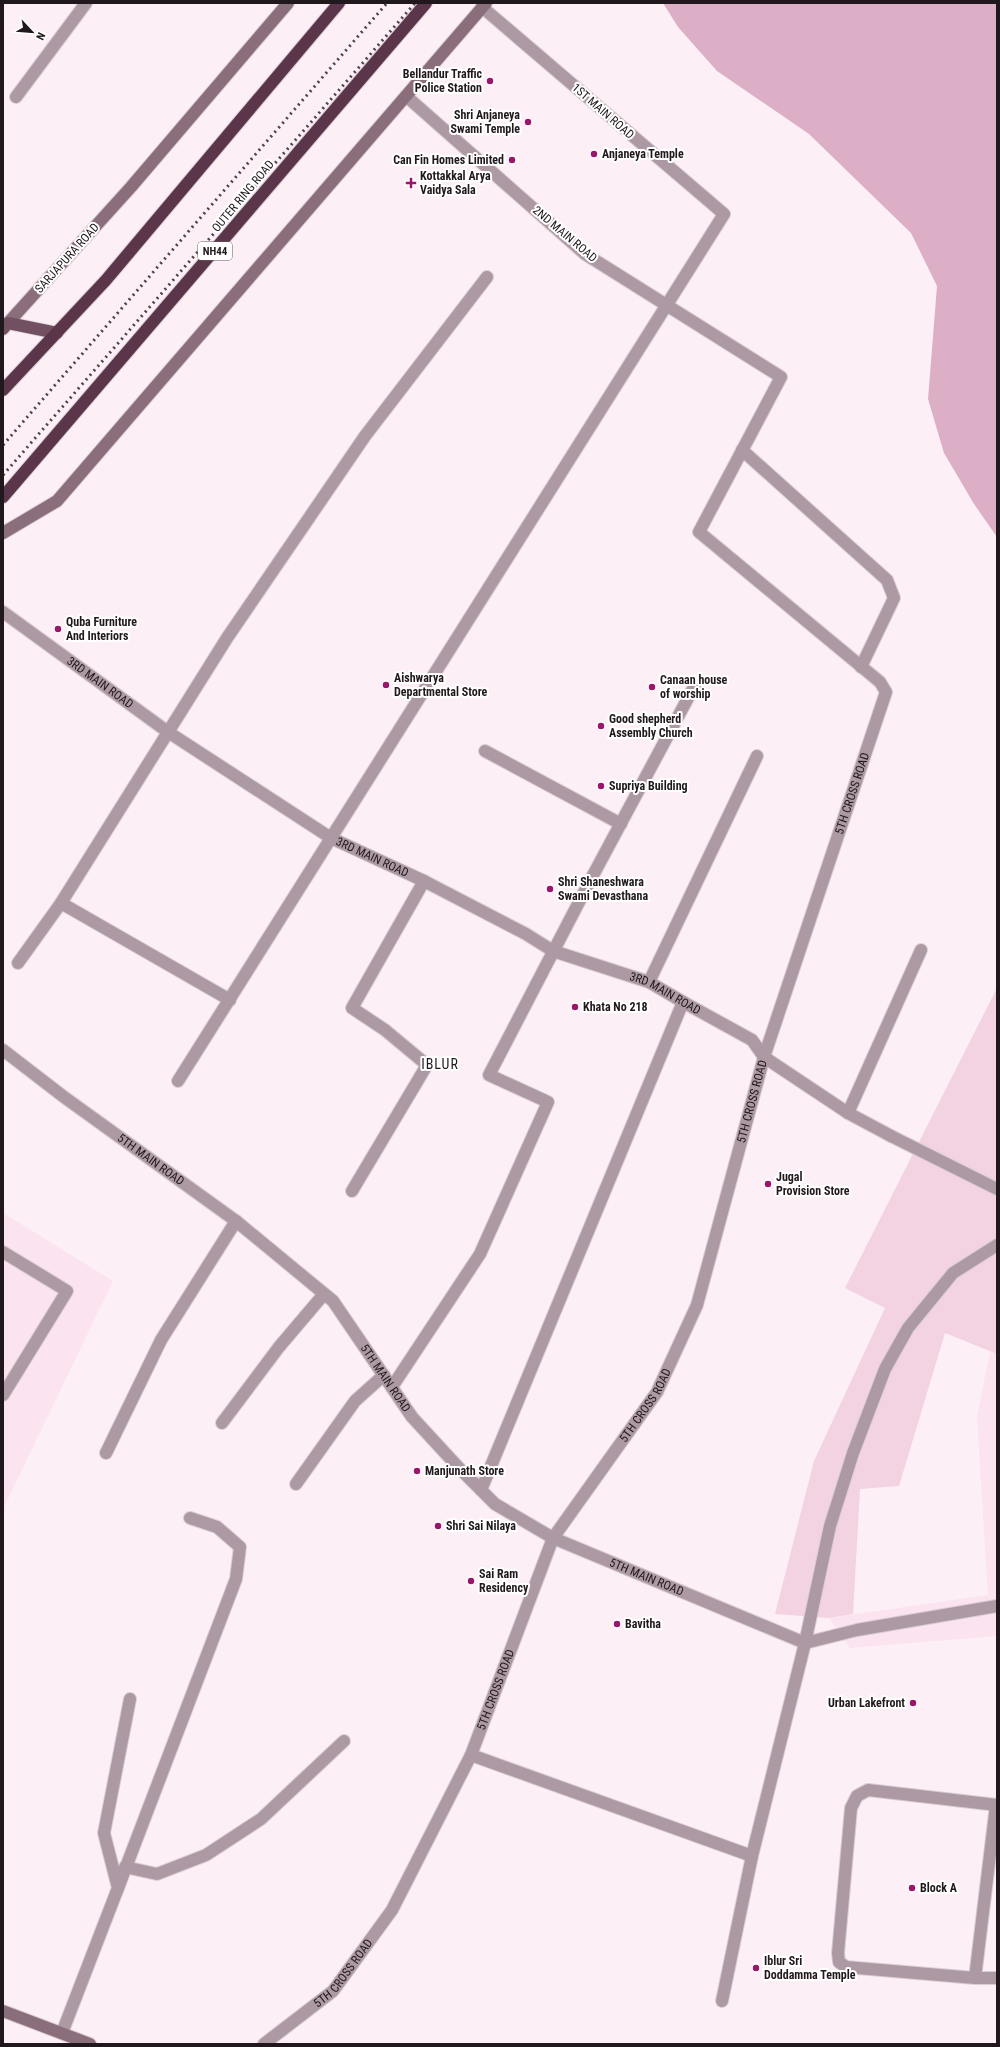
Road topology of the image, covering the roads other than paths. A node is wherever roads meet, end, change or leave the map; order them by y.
1 (86, 3) edge
2 (288, 3) edge
3 (339, 3) edge
4 (426, 3) edge
5 (484, 5) edge
6 (406, 96) junction
7 (16, 97) dead end
8 (487, 277) dead end
9 (666, 306) junction
10 (6, 326) edge
11 (57, 333) junction
12 (3, 390) edge
13 (742, 450) junction
14 (3, 497) edge
15 (3, 533) edge
16 (3, 612) edge
17 (861, 667) junction
18 (696, 686) dead end
19 (168, 732) junction
20 (485, 750) dead end
21 (757, 756) dead end
22 (622, 824) junction
23 (331, 838) junction
24 (424, 881) junction
25 (61, 902) junction
26 (921, 950) dead end
27 (553, 952) junction
28 (18, 963) dead end
29 (649, 982) junction
30 (230, 1000) junction
31 (682, 1002) junction
32 (3, 1050) edge
33 (764, 1057) junction
34 (178, 1081) dead end
35 (848, 1113) junction
36 (997, 1189) edge
37 (352, 1191) dead end
38 (236, 1221) junction
39 (997, 1245) edge
40 (3, 1252) edge
41 (324, 1294) junction
42 (384, 1375) junction
43 (392, 1387) junction
44 (3, 1395) edge
45 (222, 1423) dead end
46 (106, 1453) dead end
47 (296, 1484) dead end
48 (481, 1490) junction
49 (190, 1518) dead end
50 (553, 1538) junction
51 (997, 1606) edge
52 (805, 1643) junction
53 (130, 1699) dead end
54 (344, 1741) dead end
55 (471, 1755) junction
56 (997, 1805) edge
57 (752, 1856) junction
58 (125, 1867) junction
59 (118, 1888) junction
60 (975, 1978) junction
61 (997, 1978) edge
62 (722, 2001) dead end
63 (3, 2011) edge
64 (62, 2033) junction
65 (90, 2044) edge
66 (264, 2044) edge

1 - 7 street
2 - 10 street, SARJAPURA ROAD
3 - 11 highway
4 - 14 highway, OUTER RING ROAD / NH44
5 - 6 street
5 - 9 street, 1ST MAIN ROAD
6 - 9 street, 2ND MAIN ROAD
6 - 15 street
8 - 19 street
9 - 13 street, 2ND MAIN ROAD
9 - 23 street
10 - 11 main road
11 - 12 highway
13 - 17 street
13 - 17 street
16 - 19 street, 3RD MAIN ROAD
17 - 33 street, 5TH CROSS ROAD
18 - 22 street
19 - 23 street, 3RD MAIN ROAD
19 - 25 street
20 - 22 street
21 - 29 street
22 - 27 street
23 - 24 street, 3RD MAIN ROAD
23 - 30 street
24 - 27 street, 3RD MAIN ROAD
24 - 37 street
25 - 28 street
25 - 30 street
26 - 35 street
27 - 29 street, 3RD MAIN ROAD
27 - 43 street
29 - 31 street, 3RD MAIN ROAD
30 - 34 street
31 - 33 street, 3RD MAIN ROAD
31 - 48 street
32 - 38 street, 5TH MAIN ROAD
33 - 35 street
33 - 50 street, 5TH CROSS ROAD
35 - 36 street
38 - 41 street, 5TH MAIN ROAD
38 - 46 street
39 - 52 street
40 - 44 street
41 - 42 street, 5TH MAIN ROAD
41 - 45 street
42 - 43 street, 5TH MAIN ROAD
42 - 47 street
43 - 48 street, 5TH MAIN ROAD
48 - 50 street, 5TH MAIN ROAD
49 - 58 street
50 - 52 street, 5TH MAIN ROAD
50 - 55 street, 5TH CROSS ROAD
51 - 52 street
52 - 57 street
53 - 59 street
54 - 58 street
55 - 57 street
55 - 66 street, 5TH CROSS ROAD
56 - 60 street
56 - 60 street
57 - 62 street
58 - 59 street
59 - 64 street
60 - 61 street
63 - 64 street
64 - 65 street

